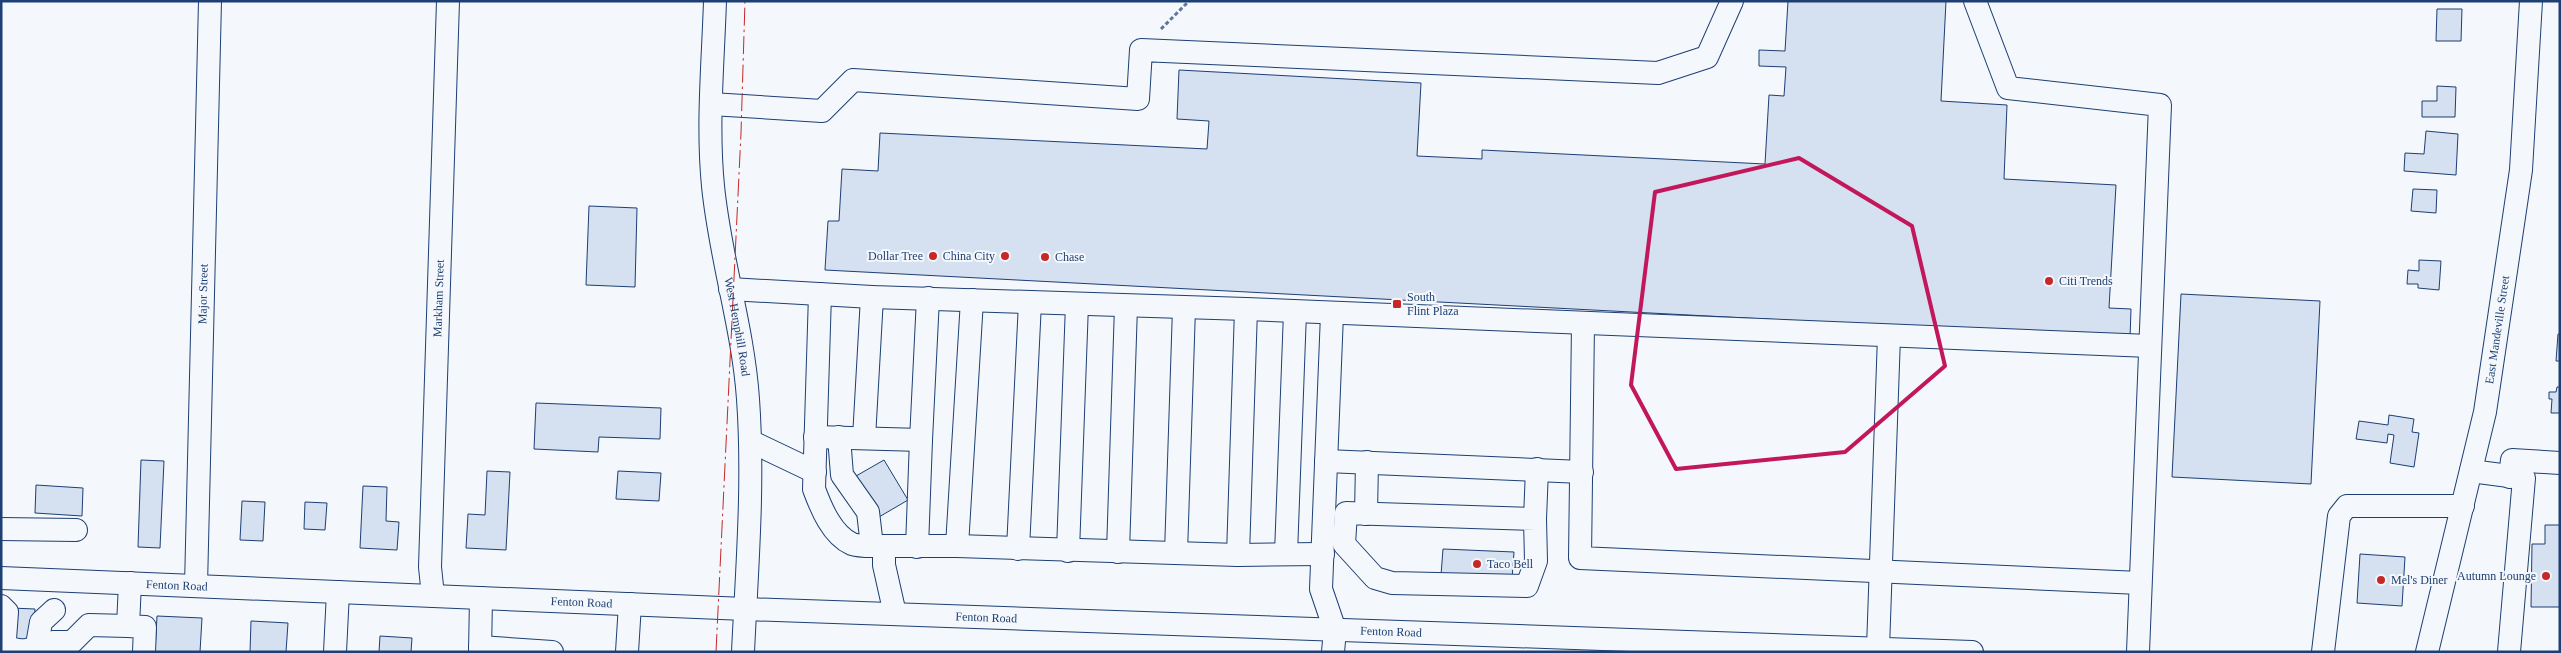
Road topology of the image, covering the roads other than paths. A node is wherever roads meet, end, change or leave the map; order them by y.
1 (210, 1) edge
2 (448, 1) edge
3 (715, 1) edge
4 (1732, 1) edge
5 (1975, 1) edge
6 (2531, 1) edge
7 (712, 104) junction
8 (730, 289) junction
9 (820, 294) junction
10 (872, 297) junction
11 (928, 298) junction
12 (972, 300) junction
13 (1030, 302) junction
14 (1077, 304) junction
15 (1126, 306) junction
16 (1184, 308) junction
17 (1246, 309) junction
18 (1295, 312) junction
19 (1332, 314) junction
20 (1583, 324) junction
21 (1889, 336) junction
22 (2150, 346) junction
23 (815, 437) junction
24 (839, 437) junction
25 (864, 438) junction
26 (920, 440) junction
27 (750, 441) junction
28 (1326, 461) junction
29 (1367, 462) junction
30 (2560, 463) edge
31 (1537, 469) junction
32 (2471, 471) junction
33 (814, 472) junction
34 (1582, 472) junction
35 (2510, 476) junction
36 (2463, 506) junction
37 (1366, 514) junction
38 (1535, 519) junction
39 (1, 529) edge
40 (76, 530) dead end
41 (878, 546) junction
42 (957, 546) junction
43 (916, 547) junction
44 (1018, 549) junction
45 (1068, 551) junction
46 (1118, 552) junction
47 (1176, 553) junction
48 (1286, 554) junction
49 (1323, 554) junction
50 (1238, 555) junction
51 (1880, 572) junction
52 (1, 578) edge
53 (56, 581) junction
54 (2140, 583) junction
55 (130, 584) junction
56 (196, 586) junction
57 (338, 592) junction
58 (433, 596) junction
59 (481, 598) junction
60 (630, 604) junction
61 (1, 606) edge
62 (745, 609) junction
63 (54, 610) junction
64 (895, 614) junction
65 (128, 626) junction
66 (1335, 630) junction
67 (62, 647) edge
68 (1878, 648) junction
69 (480, 649) edge
70 (144, 652) edge
71 (335, 652) edge
72 (552, 652) edge
73 (627, 652) edge
74 (743, 652) edge
75 (1332, 652) edge
76 (1963, 652) edge
77 (1972, 652) edge
78 (2138, 652) edge
79 (2323, 652) edge
80 (2427, 652) edge
81 (2509, 652) edge

1 - 56 street, Major Street
2 - 58 street, Markham Street
3 - 7 street, West Hemphill Road
4 - 7 street
5 - 22 street
6 - 32 street, East Mandeville Street
7 - 8 street, West Hemphill Road
8 - 9 street
8 - 27 street, West Hemphill Road
9 - 10 street
9 - 23 street
10 - 11 street
10 - 25 street
11 - 12 street
11 - 26 street
12 - 13 street
12 - 42 street
13 - 14 street
13 - 44 street
14 - 15 street
14 - 45 street
15 - 16 street
15 - 46 street
16 - 17 street
16 - 47 street
17 - 18 street
17 - 50 street
18 - 19 street
18 - 48 street
19 - 20 street
19 - 28 street
20 - 21 street
20 - 34 street
21 - 22 street
21 - 51 street
22 - 54 street
23 - 24 street
23 - 33 street
24 - 25 street
24 - 41 street
25 - 26 street
26 - 43 street
27 - 33 street
27 - 62 street, West Hemphill Road
28 - 29 street
28 - 49 street
29 - 31 street
29 - 37 street
30 - 35 street
31 - 34 street
31 - 38 street
32 - 35 street
32 - 36 street, East Mandeville Street
33 - 41 street
34 - 51 street
35 - 81 street
36 - 79 street
36 - 80 street, East Mandeville Street
37 - 38 street
37 - 38 street
39 - 40 street
41 - 43 street
41 - 64 street
42 - 43 street
42 - 44 street
44 - 45 street
45 - 46 street
46 - 47 street
47 - 50 street
48 - 49 street
48 - 50 street
49 - 66 street
51 - 54 street
51 - 68 street
52 - 53 street, Fenton Road
53 - 55 street, Fenton Road
53 - 63 street
54 - 78 street
55 - 56 street, Fenton Road
55 - 65 street
56 - 57 street, Fenton Road
57 - 58 street, Fenton Road
57 - 71 street
58 - 59 street, Fenton Road
59 - 60 street, Fenton Road
59 - 69 street
60 - 62 street, Fenton Road
60 - 73 street
61 - 63 street
62 - 64 street, Fenton Road
62 - 74 street, West Hemphill Road
63 - 67 street
64 - 66 street, Fenton Road
65 - 67 street
65 - 70 street
66 - 68 street, Fenton Road
66 - 75 street
68 - 76 street, Fenton Road
69 - 72 street
76 - 77 street, Fenton Road

